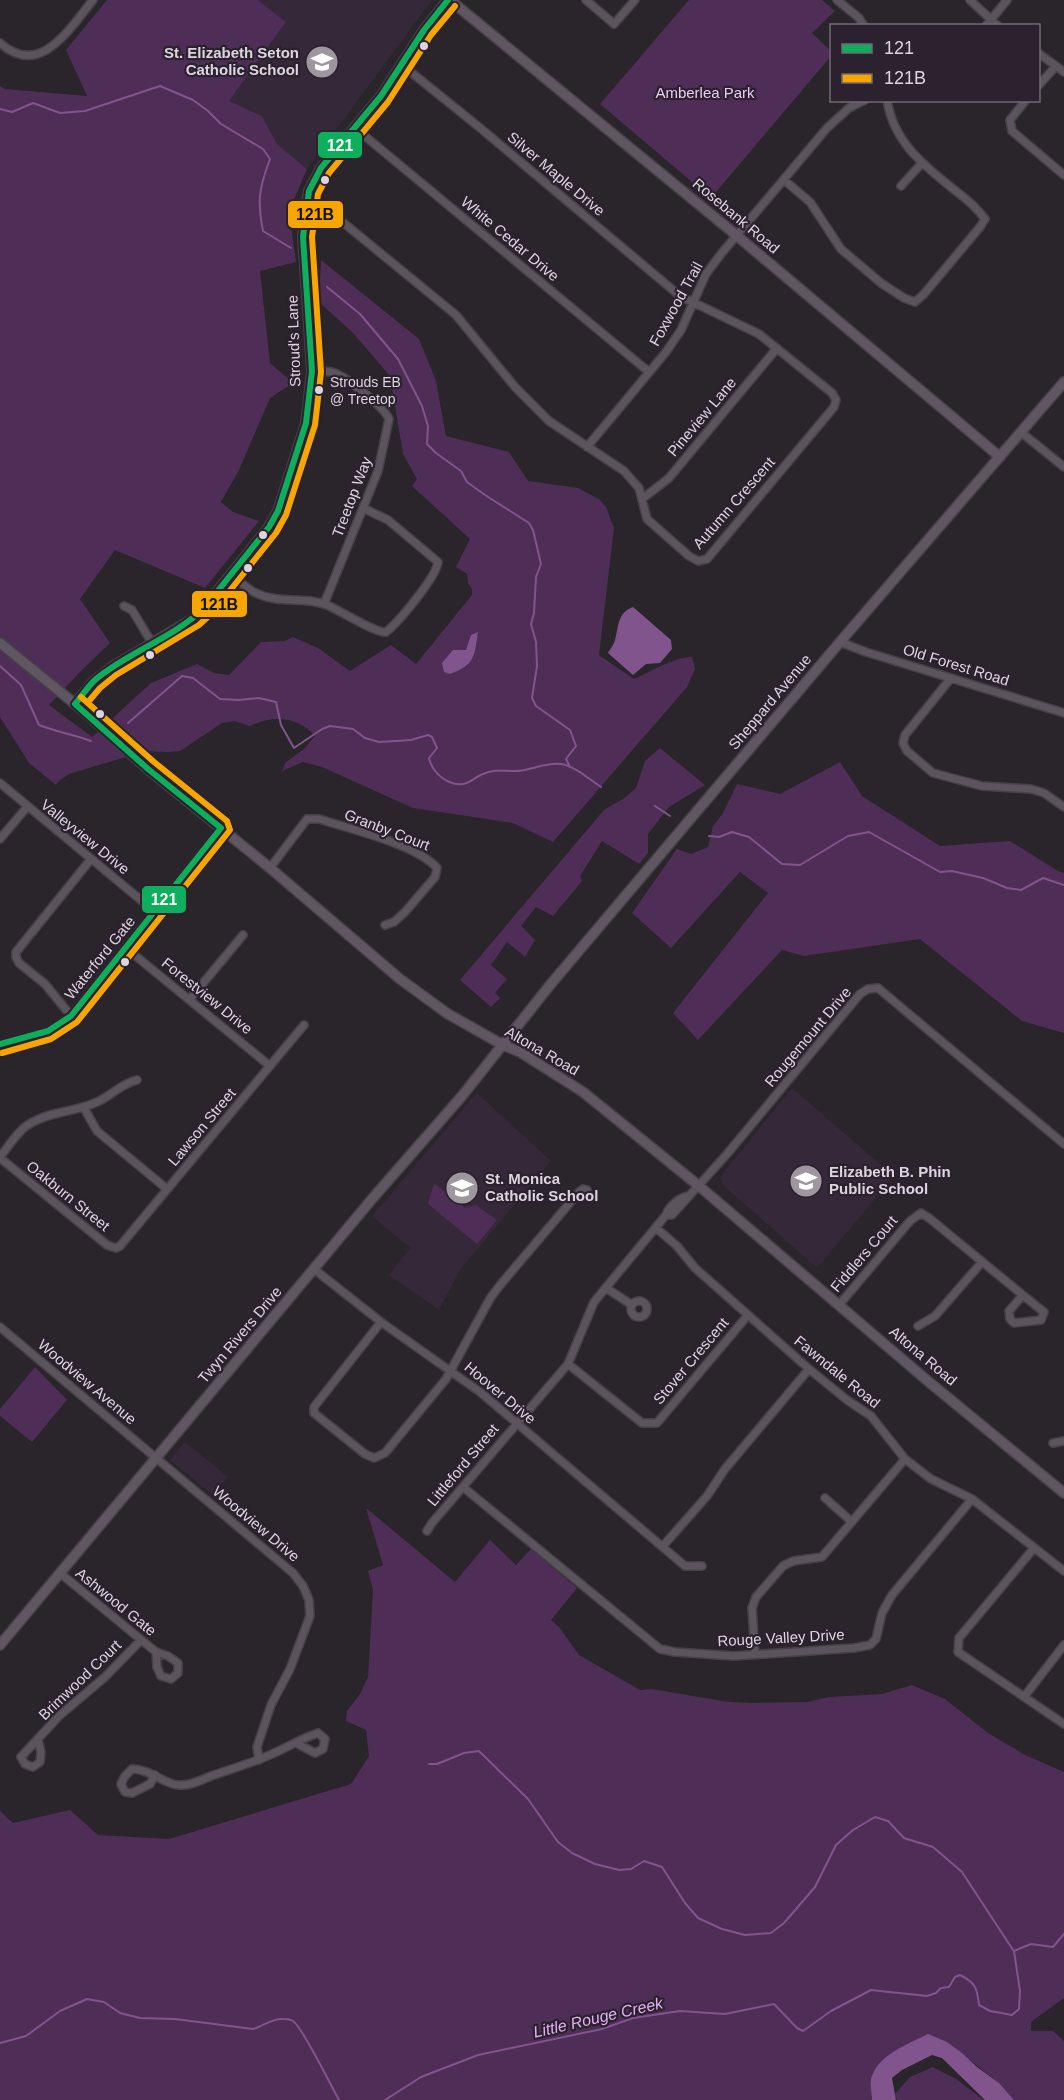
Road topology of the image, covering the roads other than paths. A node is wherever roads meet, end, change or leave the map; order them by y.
1 (93, 0) edge
2 (449, 0) edge
3 (586, 0) edge
4 (635, 0) edge
5 (837, 0) edge
6 (970, 0) edge
7 (1007, 0) edge
8 (988, 22) edge
9 (863, 24) edge
10 (0, 43) edge
11 (1040, 54) edge
12 (402, 65) junction
13 (1056, 66) junction
14 (1064, 72) edge
15 (1040, 84) edge
16 (861, 102) edge
17 (888, 102) edge
18 (1024, 102) edge
19 (354, 127) junction
20 (922, 163) junction
21 (1064, 175) edge
22 (784, 180) junction
23 (901, 186) dead end
24 (305, 211) junction
25 (737, 236) junction
26 (693, 303) junction
27 (777, 348) junction
28 (312, 371) junction
29 (649, 372) junction
30 (1064, 382) edge
31 (1022, 433) junction
32 (587, 447) junction
33 (1000, 457) junction
34 (1064, 467) edge
35 (642, 499) junction
36 (363, 508) junction
37 (231, 575) junction
38 (324, 604) junction
39 (124, 606) dead end
40 (840, 642) junction
41 (0, 643) edge
42 (152, 643) junction
43 (951, 678) junction
44 (75, 704) junction
45 (1064, 713) edge
46 (0, 783) edge
47 (27, 807) junction
48 (1064, 807) edge
49 (221, 828) junction
50 (0, 839) edge
51 (91, 859) junction
52 (270, 868) junction
53 (154, 911) junction
54 (385, 925) dead end
55 (243, 935) dead end
56 (126, 948) junction
57 (190, 999) junction
58 (71, 1016) junction
59 (304, 1026) dead end
60 (0, 1044) edge
61 (503, 1045) junction
62 (270, 1066) junction
63 (137, 1080) dead end
64 (84, 1108) junction
65 (1064, 1144) edge
66 (0, 1158) edge
67 (699, 1186) junction
68 (167, 1189) junction
69 (587, 1190) dead end
70 (656, 1228) junction
71 (120, 1246) joint
72 (982, 1262) junction
73 (314, 1269) junction
74 (606, 1288) junction
75 (1023, 1294) junction
76 (632, 1305) dead end
77 (839, 1305) junction
78 (748, 1315) junction
79 (381, 1322) junction
80 (918, 1326) dead end
81 (0, 1327) edge
82 (568, 1364) junction
83 (809, 1369) junction
84 (451, 1371) junction
85 (516, 1424) junction
86 (1064, 1441) edge
87 (1053, 1443) dead end
88 (157, 1458) junction
89 (905, 1460) junction
90 (463, 1487) junction
91 (1064, 1493) edge
92 (825, 1498) dead end
93 (972, 1499) junction
94 (852, 1522) junction
95 (427, 1531) dead end
96 (663, 1546) junction
97 (1034, 1548) junction
98 (702, 1566) dead end
99 (1064, 1571) edge
100 (60, 1573) junction
101 (141, 1640) junction
102 (0, 1645) edge
103 (1064, 1645) edge
104 (156, 1652) dead end
105 (755, 1654) junction
106 (1023, 1697) junction
107 (1064, 1724) edge
108 (38, 1739) dead end
109 (296, 1743) dead end
110 (259, 1760) junction
111 (155, 1775) junction

1 - 10 street
2 - 12 street, Stroud's Lane
2 - 25 street, Rosebank Road
3 - 4 street
5 - 9 street
6 - 8 street
7 - 8 street
11 - 13 street
12 - 19 street, Stroud's Lane
12 - 26 street, Silver Maple Drive
13 - 14 street
13 - 15 street
16 - 22 street, Foxwood Trail
17 - 20 street
18 - 21 street
19 - 24 street, Stroud's Lane
19 - 29 street, White Cedar Drive
20 - 22 street
20 - 23 street
22 - 25 street, Foxwood Trail
24 - 28 street, Stroud's Lane
24 - 32 street, Autumn Crescent
25 - 26 street, Foxwood Trail
25 - 33 street, Rosebank Road
26 - 27 street, Autumn Crescent
26 - 29 street, Foxwood Trail
27 - 35 street, Pineview Lane
27 - 35 street, Autumn Crescent
28 - 36 street, Treetop Way
28 - 37 street, Stroud's Lane
29 - 32 street, Foxwood Trail
30 - 31 street, Sheppard Avenue
31 - 33 street, Sheppard Avenue
31 - 34 street
32 - 35 street, Autumn Crescent
33 - 40 street, Sheppard Avenue
36 - 38 street, Treetop Way
36 - 38 street
37 - 38 street
37 - 42 street, Stroud's Lane
39 - 42 street
40 - 43 street, Old Forest Road
40 - 61 street, Sheppard Avenue
41 - 44 street, Altona Road
42 - 44 street, Stroud's Lane
43 - 45 street, Old Forest Road
43 - 48 street
44 - 49 street, Altona Road
46 - 47 street, Valleyview Drive
47 - 50 street
47 - 51 street, Valleyview Drive
49 - 52 street, Altona Road
49 - 53 street, Waterford Gate
51 - 53 street, Valleyview Drive
51 - 58 street
52 - 54 street, Granby Court
52 - 61 street, Altona Road
53 - 56 street, Waterford Gate
55 - 57 street
56 - 57 street, Forestview Drive
56 - 58 street, Waterford Gate
57 - 62 street, Forestview Drive
58 - 60 street, Waterford Gate
59 - 62 street, Lawson Street
61 - 67 street, Altona Road
61 - 73 street, Twyn Rivers Drive
62 - 68 street, Lawson Street
63 - 64 street
64 - 66 street
64 - 68 street
65 - 67 street, Rougemount Drive
66 - 71 street, Oakburn Street
67 - 70 street, Littleford Street
67 - 77 street, Altona Road
68 - 71 street, Lawson Street
69 - 84 street
70 - 74 street, Littleford Street
70 - 78 street, Fawndale Road
72 - 75 street, Fiddlers Court
72 - 77 street, Fiddlers Court
72 - 80 street
73 - 79 street, Hoover Drive
73 - 88 street, Twyn Rivers Drive
74 - 76 street
74 - 82 street, Littleford Street
75 - 75 street, Fiddlers Court
77 - 91 street, Altona Road
78 - 82 street, Stover Crescent
78 - 83 street, Fawndale Road
79 - 84 street, Hoover Drive
79 - 84 street
81 - 88 street, Woodview Avenue
82 - 85 street, Littleford Street
83 - 89 street, Fawndale Road
83 - 96 street
84 - 85 street, Hoover Drive
85 - 90 street, Littleford Street
85 - 96 street, Hoover Drive
86 - 87 street
88 - 100 street, Twyn Rivers Drive
88 - 110 street, Woodview Drive
89 - 93 street, Fawndale Road
89 - 94 street
90 - 95 street, Littleford Street
90 - 105 street, Rouge Valley Drive
92 - 94 street
93 - 97 street, Fawndale Road
93 - 105 street, Rouge Valley Drive
94 - 105 street
96 - 98 street, Hoover Drive
97 - 99 street, Fawndale Road
97 - 106 street
100 - 101 street, Ashwood Gate
100 - 102 street, Twyn Rivers Drive
101 - 104 street, Ashwood Gate
101 - 108 street, Brimwood Court
103 - 106 street
106 - 107 street
109 - 110 street
110 - 111 street
111 - 111 street

